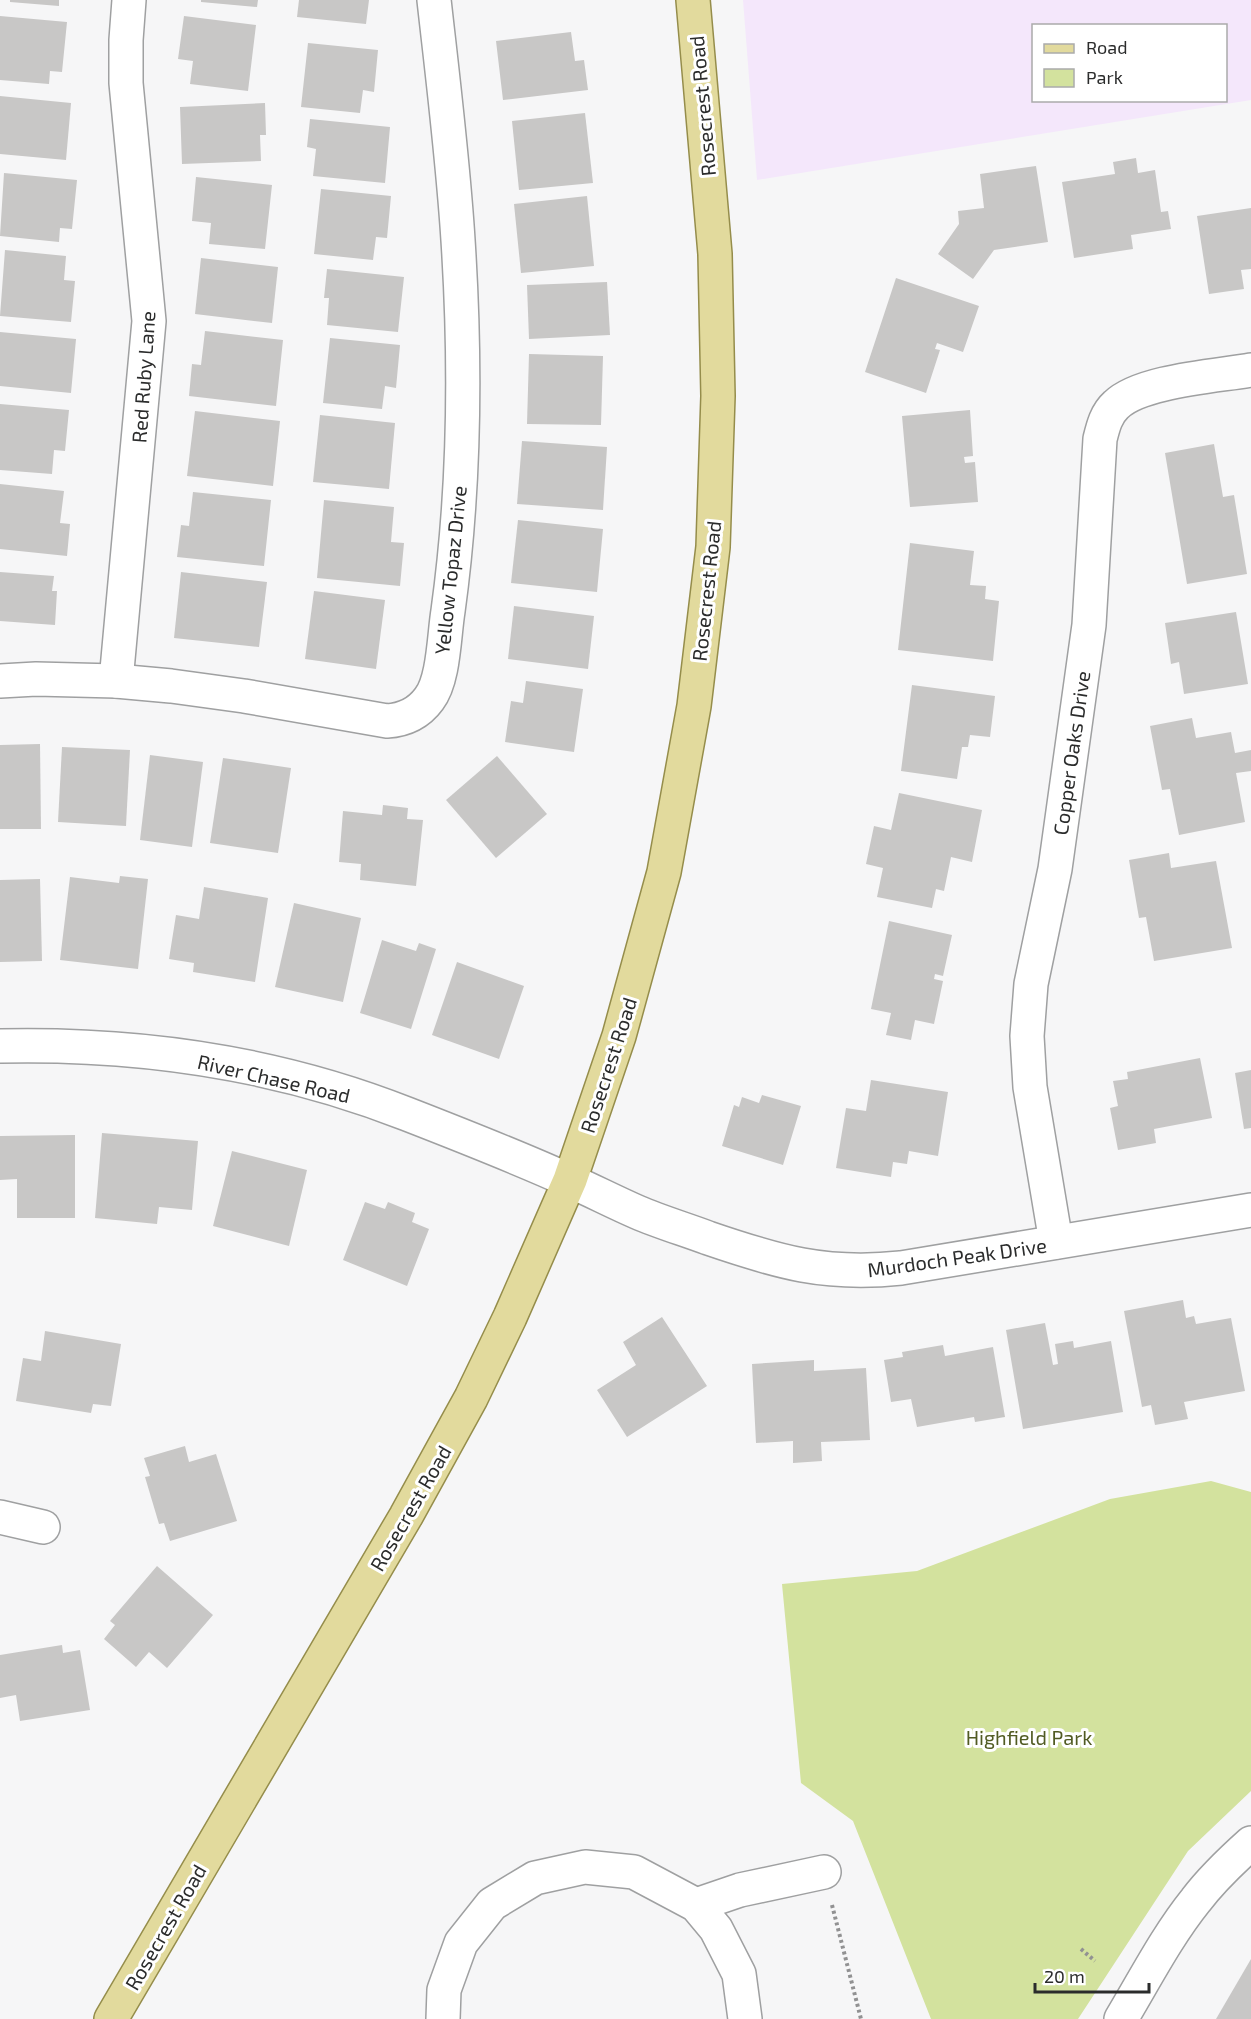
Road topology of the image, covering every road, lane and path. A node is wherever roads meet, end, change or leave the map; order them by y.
1 (129, 0) edge
2 (434, 0) edge
3 (693, 0) edge
4 (1251, 370) edge
5 (0, 681) edge
6 (116, 681) junction
7 (0, 1046) edge
8 (570, 1180) junction
9 (1251, 1210) edge
10 (1056, 1242) junction
11 (0, 1517) edge
12 (43, 1527) dead end
13 (1251, 1843) edge
14 (824, 1872) joint
15 (696, 1905) junction
16 (1081, 1949) dead end
17 (1095, 1961) dead end
18 (111, 2019) edge
19 (443, 2019) edge
20 (745, 2019) edge
21 (861, 2019) edge
22 (1121, 2019) edge

1 - 6 street, Red Ruby Lane
2 - 6 street, Yellow Topaz Drive
3 - 8 main road, Rosecrest Road
4 - 10 street, Copper Oaks Drive
5 - 6 street, Yellow Topaz Drive
7 - 8 street, River Chase Road
8 - 10 street, Murdoch Peak Drive
8 - 18 main road, Rosecrest Road
9 - 10 street, Murdoch Peak Drive
11 - 12 street
13 - 22 street
14 - 15 street
14 - 21 path
15 - 19 street
15 - 20 street
16 - 17 path

